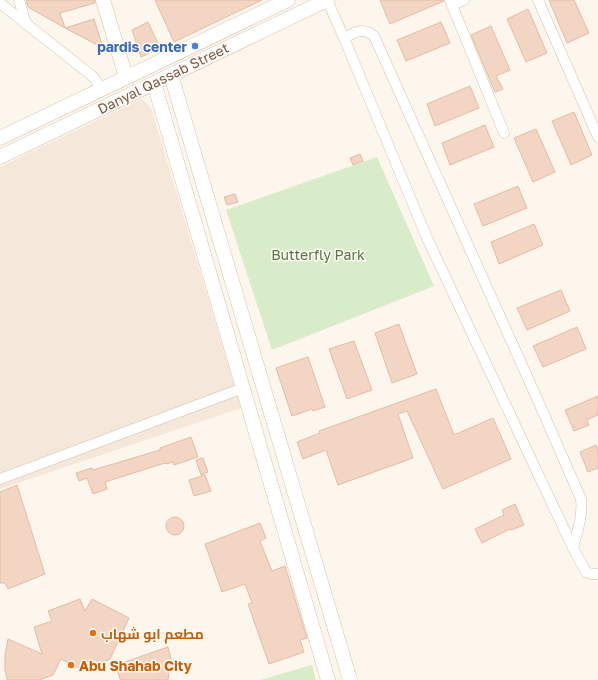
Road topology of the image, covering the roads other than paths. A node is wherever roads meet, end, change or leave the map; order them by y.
1 (19, 0) edge
2 (103, 0) edge
3 (288, 0) edge
4 (327, 0) edge
5 (464, 0) edge
6 (538, 0) edge
7 (451, 2) edge
8 (0, 3) edge
9 (250, 18) junction
10 (26, 24) junction
11 (257, 34) junction
12 (344, 38) junction
13 (171, 75) junction
14 (126, 77) junction
15 (154, 83) junction
16 (102, 89) junction
17 (504, 133) dead end
18 (598, 137) edge
19 (0, 138) edge
20 (0, 157) edge
21 (243, 388) junction
22 (0, 479) edge
23 (573, 548) junction
24 (598, 574) edge
25 (328, 680) edge
26 (350, 680) edge

1 - 10 street
2 - 14 street
3 - 9 street, Danyal Qassab Street
4 - 11 street, Danyal Qassab Street
4 - 12 street
5 - 7 street
6 - 18 street
7 - 17 street
8 - 10 street
9 - 11 street
9 - 14 street, Danyal Qassab Street
10 - 16 street
11 - 13 street, Danyal Qassab Street
12 - 23 street
12 - 23 street
13 - 15 street, Danyal Qassab Street
13 - 26 street
14 - 16 street, Danyal Qassab Street
15 - 20 street, Danyal Qassab Street
15 - 21 street
16 - 19 street, Danyal Qassab Street
21 - 22 street
21 - 25 street
23 - 24 street

